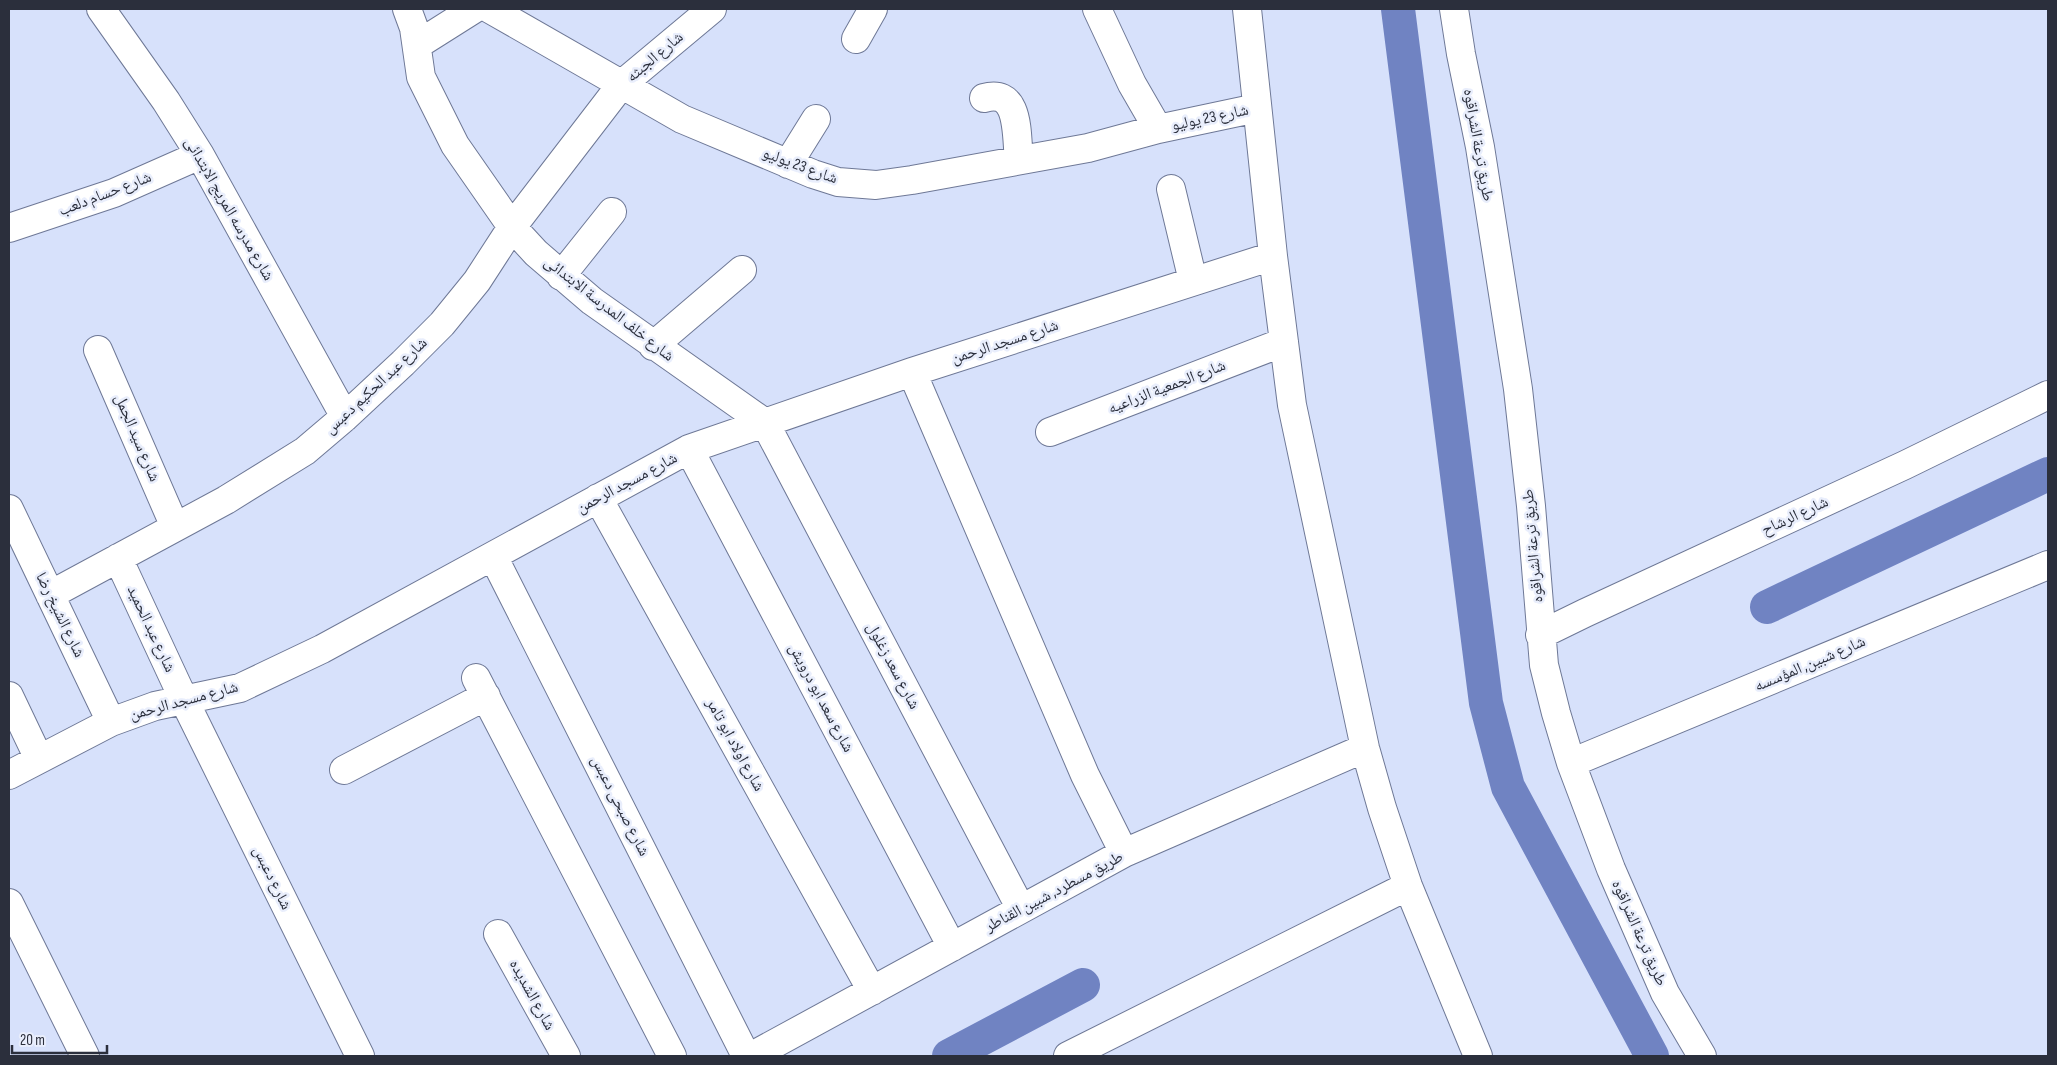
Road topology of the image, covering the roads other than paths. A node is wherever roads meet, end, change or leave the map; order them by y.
1 (102, 9) edge
2 (474, 9) edge
3 (490, 9) edge
4 (712, 9) edge
5 (873, 9) edge
6 (1097, 9) edge
7 (1247, 9) edge
8 (1454, 9) edge
9 (409, 10) edge
10 (856, 38) dead end
11 (417, 45) junction
12 (621, 85) junction
13 (984, 98) dead end
14 (1257, 108) junction
15 (816, 119) dead end
16 (1158, 129) junction
17 (200, 155) junction
18 (1019, 160) junction
19 (788, 164) junction
20 (1171, 189) dead end
21 (612, 212) dead end
22 (512, 227) junction
23 (9, 228) edge
24 (1273, 256) junction
25 (742, 270) dead end
26 (562, 276) junction
27 (1194, 281) junction
28 (1284, 342) junction
29 (653, 346) junction
30 (98, 350) dead end
31 (912, 372) junction
32 (2048, 395) edge
33 (345, 417) junction
34 (765, 423) junction
35 (1050, 432) dead end
36 (690, 449) junction
37 (598, 498) junction
38 (9, 508) edge
39 (175, 527) junction
40 (493, 556) junction
41 (118, 558) junction
42 (2048, 565) edge
43 (50, 595) junction
44 (1540, 636) junction
45 (9, 696) edge
46 (184, 700) junction
47 (111, 722) junction
48 (1365, 748) junction
49 (39, 759) junction
50 (1571, 763) junction
51 (344, 770) dead end
52 (9, 774) edge
53 (1124, 853) junction
54 (1408, 886) junction
55 (9, 903) edge
56 (1021, 910) junction
57 (498, 934) dead end
58 (952, 947) junction
59 (872, 991) junction
60 (85, 1056) edge
61 (360, 1056) edge
62 (566, 1056) edge
63 (672, 1056) edge
64 (746, 1056) edge
65 (752, 1056) edge
66 (1068, 1056) edge
67 (1478, 1056) edge
68 (1702, 1056) edge

1 - 17 street, شارع مدرسه المريج الابتدائى
2 - 11 street
3 - 12 street, شارع 23 يوليو
4 - 12 street, شارع الجبثه
5 - 10 street
6 - 16 street
7 - 14 street
8 - 44 street, طريق ترعة الشراقوه
9 - 11 street, شارع خلف المدرسة الابتدائى
11 - 22 street, شارع خلف المدرسة الابتدائى
12 - 19 street, شارع 23 يوليو
12 - 22 street, شارع عبد الحكيم دعبس
13 - 18 street
14 - 16 street, شارع 23 يوليو
14 - 24 street
15 - 19 street
16 - 18 street, شارع 23 يوليو
17 - 23 street, شارع حسام دلعب
17 - 33 street, شارع مدرسه المريج الابتدائى
18 - 19 street, شارع 23 يوليو
20 - 27 street
21 - 26 street
22 - 26 street, شارع خلف المدرسة الابتدائى
22 - 33 street, شارع عبد الحكيم دعبس
24 - 27 street, شارع مسجد الرحمن
24 - 28 street
25 - 29 street
26 - 29 street, شارع خلف المدرسة الابتدائى
27 - 31 street, شارع مسجد الرحمن
28 - 35 street, شارع الجمعية الزراعيه
28 - 48 street
29 - 34 street, شارع خلف المدرسة الابتدائى
30 - 39 street, شارع سيد الجمل
31 - 34 street, شارع مسجد الرحمن
31 - 53 street
32 - 44 street, شارع الرشاح
33 - 39 street, شارع عبد الحكيم دعبس
34 - 36 street, شارع مسجد الرحمن
34 - 56 street, شارع سعد زغلول
36 - 37 street, شارع مسجد الرحمن
36 - 58 street, شارع سعد ابو درويش
37 - 40 street, شارع مسجد الرحمن
37 - 59 street, شارع اولاد ابو تامر
38 - 43 street, شارع الشيخ رضا
39 - 41 street, شارع عبد الحكيم دعبس
40 - 46 street, شارع مسجد الرحمن
40 - 64 street, شارع صبحى دعبس
41 - 43 street, شارع عبد الحكيم دعبس
41 - 46 street, شارع عبد الحميد
42 - 50 street, شارع شبين, المؤسسه
43 - 47 street, شارع الشيخ رضا
44 - 50 street, طريق ترعة الشراقوه
45 - 49 street
46 - 47 street, شارع مسجد الرحمن
46 - 61 street, شارع دعبس
47 - 49 street, شارع مسجد الرحمن
48 - 53 street, طريق مسطرد, شبين القناطر
48 - 54 street
49 - 52 street, شارع مسجد الرحمن
50 - 68 street, طريق ترعة الشراقوه
51 - 63 street
53 - 56 street, طريق مسطرد, شبين القناطر
54 - 66 street
54 - 67 street
55 - 60 street
56 - 58 street, طريق مسطرد, شبين القناطر
57 - 62 street, شارع الشديده
58 - 59 street, طريق مسطرد, شبين القناطر
59 - 65 street, طريق مسطرد, شبين القناطر

